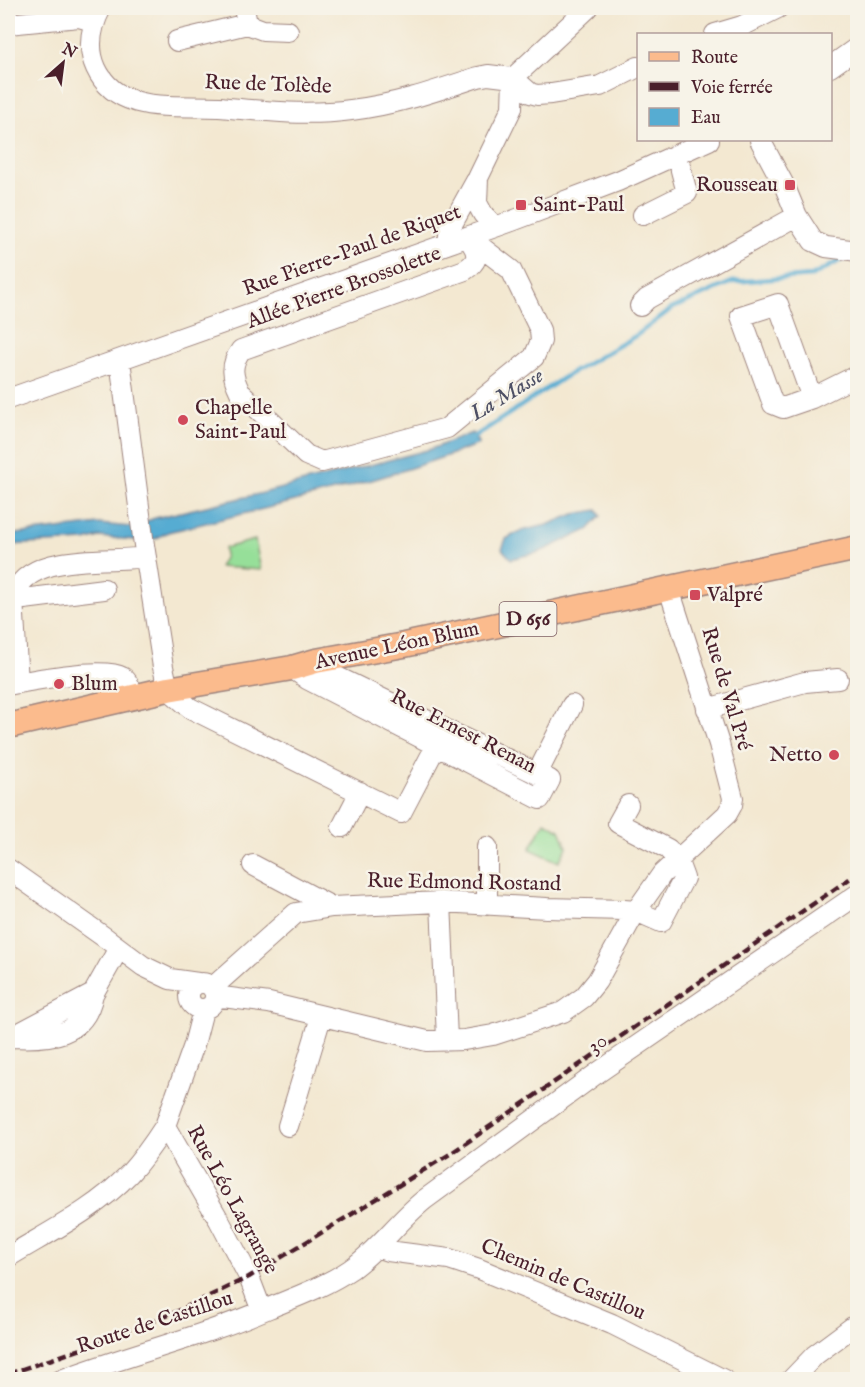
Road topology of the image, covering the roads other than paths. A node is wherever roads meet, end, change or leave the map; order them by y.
1 (588, 8) edge
2 (778, 8) edge
3 (97, 14) edge
4 (245, 16) edge
5 (8, 24) edge
6 (288, 31) dead end
7 (718, 33) edge
8 (177, 41) dead end
9 (858, 47) edge
10 (832, 66) edge
11 (637, 68) edge
12 (513, 78) junction
13 (706, 141) edge
14 (761, 141) edge
15 (677, 155) junction
16 (478, 178) junction
17 (643, 215) dead end
18 (797, 216) junction
19 (494, 226) junction
20 (475, 242) joint
21 (448, 243) junction
22 (858, 251) edge
23 (640, 306) dead end
24 (120, 360) junction
25 (858, 375) edge
26 (819, 394) junction
27 (8, 399) edge
28 (858, 548) edge
29 (145, 551) junction
30 (104, 589) dead end
31 (669, 589) junction
32 (13, 598) junction
33 (325, 668) junction
34 (292, 669) junction
35 (838, 679) dead end
36 (13, 684) edge
37 (168, 689) junction
38 (135, 696) junction
39 (572, 705) dead end
40 (707, 709) junction
41 (8, 726) edge
42 (436, 746) junction
43 (537, 774) junction
44 (360, 792) junction
45 (628, 805) dead end
46 (342, 826) dead end
47 (487, 847) dead end
48 (677, 859) junction
49 (253, 865) dead end
50 (11, 877) edge
51 (292, 886) junction
52 (858, 894) edge
53 (441, 902) junction
54 (488, 905) junction
55 (332, 906) junction
56 (636, 911) junction
57 (296, 913) junction
58 (119, 948) junction
59 (204, 996) junction
60 (321, 1017) junction
61 (10, 1038) edge
62 (447, 1039) junction
63 (165, 1126) junction
64 (288, 1126) dead end
65 (376, 1247) junction
66 (8, 1257) edge
67 (262, 1311) junction
68 (858, 1323) edge
69 (61, 1380) edge
70 (724, 1380) edge
71 (791, 1380) edge

1 - 12 street
2 - 7 street
3 - 5 street
3 - 12 street, Rue de Tolède
4 - 6 street
4 - 8 street
9 - 10 street
11 - 12 street
12 - 16 street
13 - 15 street, Rue Pierre-Paul de Riquet
14 - 18 street
15 - 17 street
15 - 19 street, Rue Pierre-Paul de Riquet
16 - 19 street
16 - 21 street
18 - 22 street
18 - 23 street
19 - 21 street, Rue Pierre-Paul de Riquet
20 - 20 street, Allée Pierre Brossolette
21 - 24 street, Rue Pierre-Paul de Riquet
24 - 27 street, Rue Pierre-Paul de Riquet
24 - 29 street
25 - 26 street
26 - 26 street
28 - 31 main road, Avenue Léon Blum / D 656
29 - 32 street
29 - 37 street
30 - 32 street
31 - 33 main road, Avenue Léon Blum / D 656
31 - 40 street, Rue de Val Pré
32 - 36 street
33 - 34 main road, Avenue Léon Blum / D 656
33 - 43 street, Rue Ernest Renan
34 - 37 main road, Avenue Léon Blum / D 656
34 - 42 street, Rue Ernest Renan
35 - 40 street
36 - 38 street
37 - 38 main road, Avenue Léon Blum / D 656
37 - 44 street
38 - 41 main road, Avenue Léon Blum / D 656
39 - 43 street
40 - 48 street, Rue de Val Pré
42 - 43 street, Rue Ernest Renan
42 - 44 street
44 - 46 street
45 - 48 street
47 - 54 street
48 - 56 street
48 - 56 street, Rue Edmond Rostand
49 - 51 street
50 - 58 street
51 - 55 street
51 - 57 street
52 - 65 street, 30
53 - 54 street, Rue Edmond Rostand
53 - 55 street, Rue Edmond Rostand
53 - 62 street
54 - 56 street, Rue Edmond Rostand
55 - 57 street, Rue Edmond Rostand
56 - 62 street
57 - 59 street
58 - 59 street
58 - 61 street
59 - 60 street
59 - 63 street, Rue Léo Lagrange
60 - 62 street
60 - 64 street
63 - 66 street
63 - 67 street, Rue Léo Lagrange
65 - 67 street, 30
65 - 70 street, Chemin de Castillou
67 - 69 street, Route de Castillou
68 - 71 street

